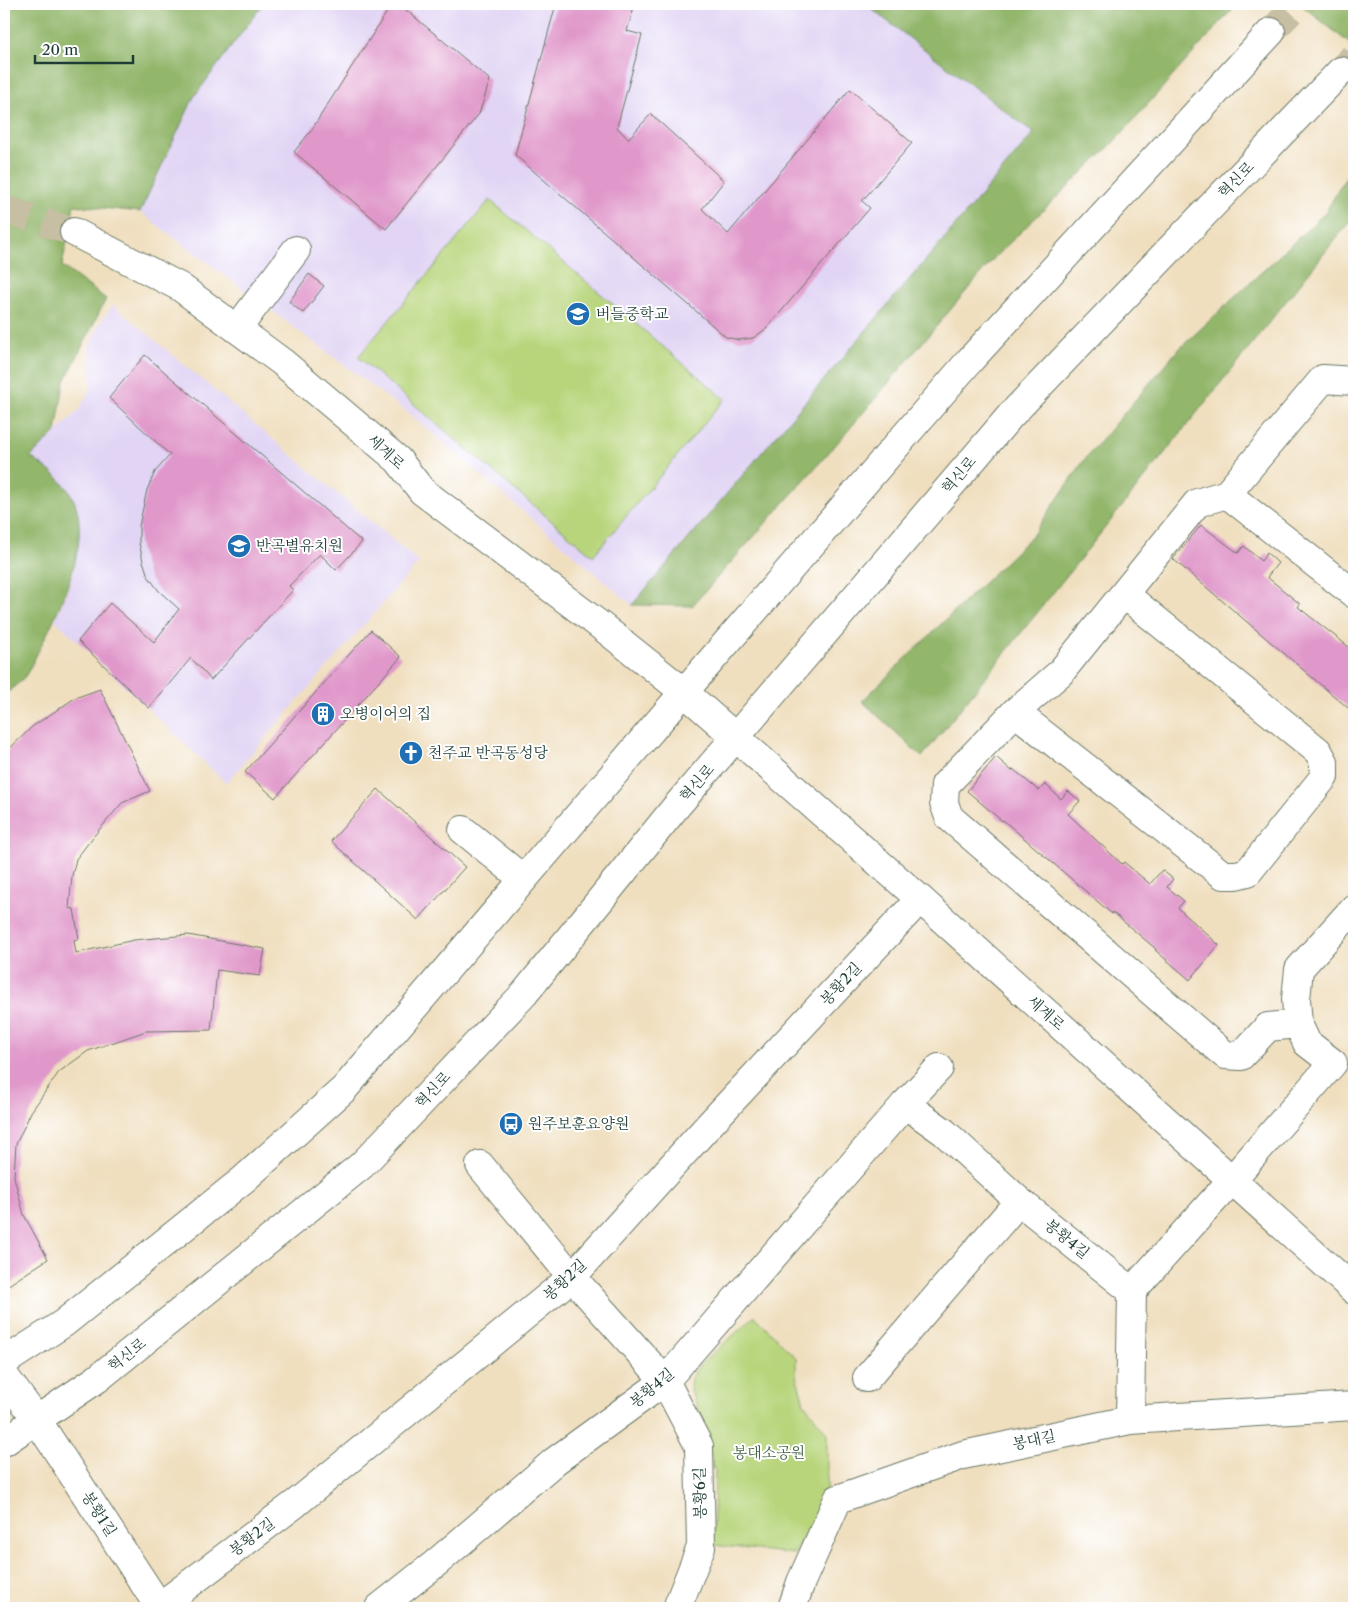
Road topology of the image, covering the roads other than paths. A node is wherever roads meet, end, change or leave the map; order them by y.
1 (1271, 32) tunnel mouth
2 (1341, 71) tunnel mouth
3 (74, 232) tunnel mouth
4 (296, 250) dead end
5 (238, 330) junction
6 (1354, 381) edge
7 (1227, 494) junction
8 (1124, 594) junction
9 (1354, 594) edge
10 (684, 692) junction
11 (1015, 712) junction
12 (736, 737) junction
13 (463, 830) dead end
14 (523, 879) junction
15 (920, 899) junction
16 (1354, 908) edge
17 (1298, 1024) junction
18 (939, 1068) dead end
19 (906, 1104) junction
20 (480, 1165) dead end
21 (1232, 1181) junction
22 (1019, 1200) junction
23 (572, 1277) junction
24 (1354, 1290) edge
25 (1132, 1291) junction
26 (4, 1362) edge
27 (4, 1375) edge
28 (867, 1378) dead end
29 (665, 1381) junction
30 (1354, 1406) edge
31 (38, 1420) junction
32 (1130, 1420) junction
33 (4, 1442) edge
34 (160, 1608) edge
35 (379, 1608) edge
36 (677, 1608) edge
37 (792, 1608) edge

1 - 10 street
2 - 12 street, 혁신로
3 - 5 street, 세계로
4 - 5 street
5 - 10 street, 세계로
6 - 7 street
7 - 8 street
7 - 9 street
8 - 11 street
8 - 11 street
10 - 12 street, 세계로
10 - 14 street
11 - 17 street
12 - 15 street, 세계로
12 - 31 street, 혁신로
13 - 14 street
14 - 26 street
15 - 21 street, 세계로
15 - 23 street, 봉황2길
16 - 17 street
17 - 21 street
18 - 19 street, 봉황4길
19 - 22 street, 봉황4길
19 - 29 street, 봉황4길
20 - 23 street, 봉황6길
21 - 24 street, 세계로
21 - 25 street
22 - 25 street, 봉황4길
22 - 28 street
23 - 29 street, 봉황6길
23 - 34 street, 봉황2길
25 - 32 street
27 - 31 street, 봉황1길
29 - 35 street, 봉황4길
29 - 36 street, 봉황6길
30 - 32 street, 봉대길
31 - 33 street, 혁신로
31 - 34 street, 봉황1길
32 - 37 street, 봉대길

